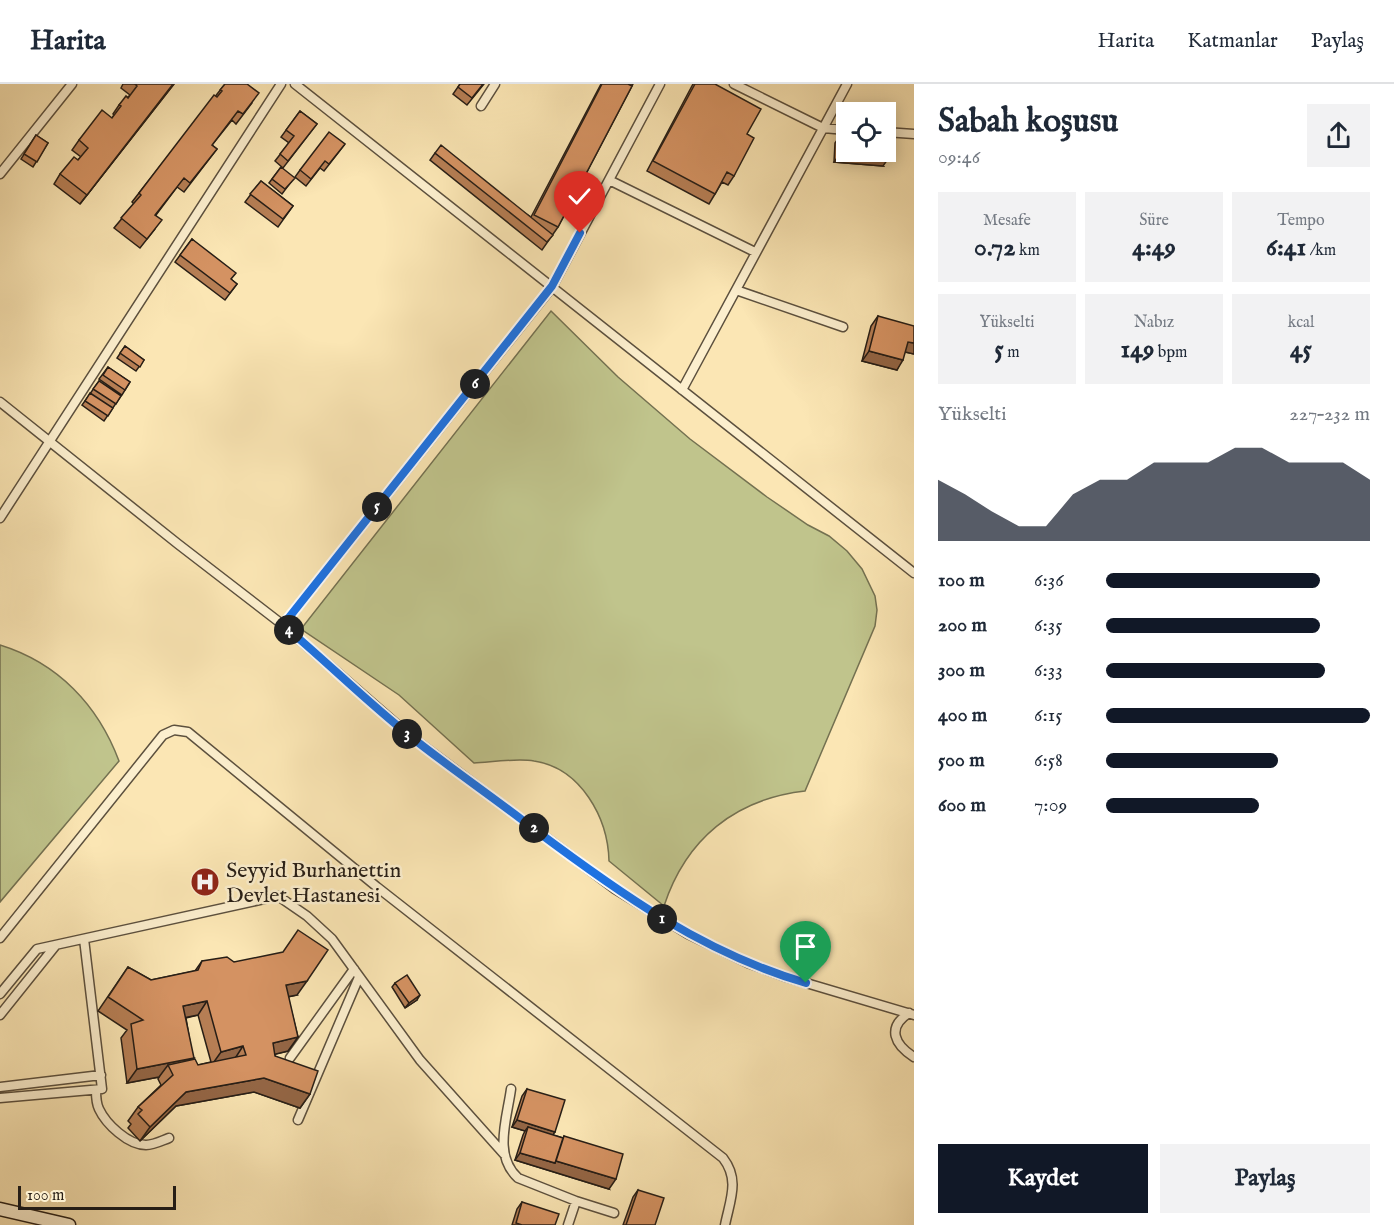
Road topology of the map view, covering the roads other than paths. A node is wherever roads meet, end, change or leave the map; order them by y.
1 (72, 84) edge
2 (281, 84) edge
3 (295, 84) edge
4 (495, 84) edge
5 (660, 84) edge
6 (734, 84) edge
7 (847, 84) edge
8 (481, 106) dead end
9 (823, 128) junction
10 (836, 129) edge
11 (896, 133) edge
12 (914, 134) edge
13 (0, 174) edge
14 (609, 180) junction
15 (755, 252) junction
16 (552, 286) junction
17 (736, 290) junction
18 (843, 327) dead end
19 (682, 390) junction
20 (0, 402) edge
21 (49, 441) junction
22 (0, 518) edge
23 (914, 573) edge
24 (283, 625) junction
25 (0, 938) edge
26 (84, 939) junction
27 (56, 945) junction
28 (356, 973) junction
29 (0, 994) edge
30 (911, 1014) edge
31 (0, 1015) edge
32 (914, 1057) edge
33 (290, 1058) dead end
34 (101, 1075) junction
35 (0, 1087) edge
36 (511, 1089) dead end
37 (96, 1090) junction
38 (0, 1098) edge
39 (298, 1120) dead end
40 (169, 1138) dead end
41 (504, 1154) junction
42 (576, 1201) junction
43 (0, 1209) edge
44 (614, 1213) dead end
45 (69, 1225) edge
46 (568, 1225) edge
47 (725, 1225) edge

1 - 13 street
2 - 21 street
3 - 16 street
4 - 8 street
5 - 14 street
6 - 9 street
7 - 9 street
9 - 10 street
9 - 15 street
11 - 12 street
14 - 15 street
14 - 16 street
15 - 17 street
16 - 19 street
16 - 24 street
17 - 18 street
17 - 19 street
19 - 23 street
20 - 21 street
21 - 22 street
21 - 24 street
24 - 30 street
25 - 47 street
26 - 27 street
26 - 28 street
26 - 34 street
27 - 29 street
27 - 31 street
28 - 33 street
28 - 39 street
28 - 41 street
30 - 32 street
34 - 35 street
34 - 37 street
36 - 41 street
37 - 38 street
37 - 40 street
41 - 42 street
42 - 44 street
42 - 46 street
43 - 45 street

